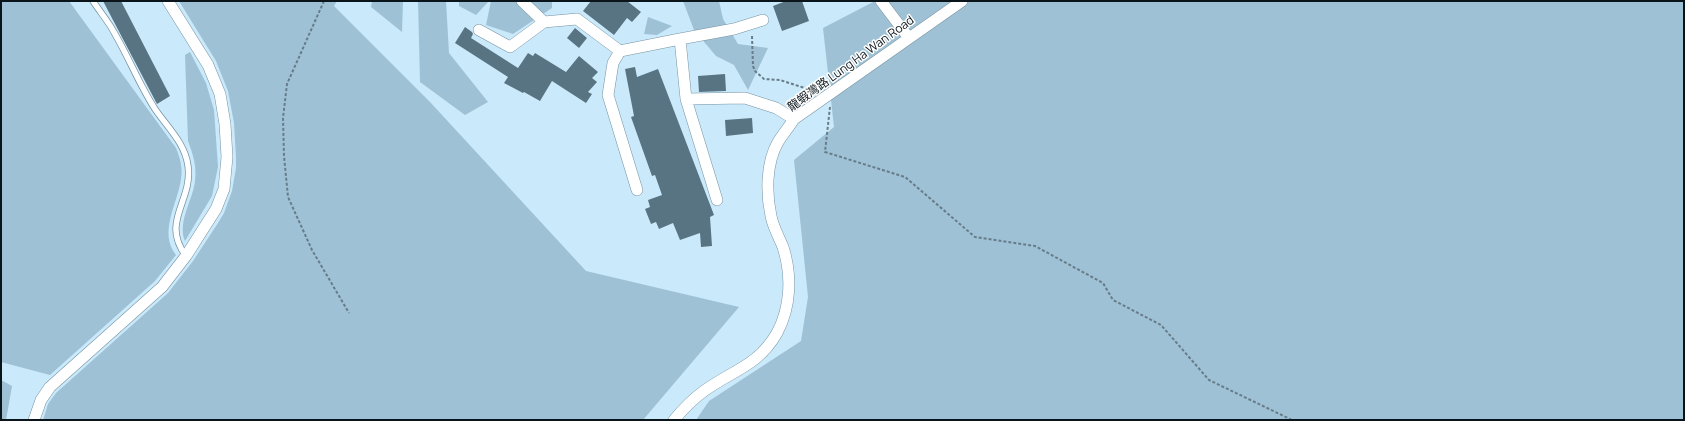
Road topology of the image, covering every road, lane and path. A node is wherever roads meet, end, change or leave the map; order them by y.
1 (93, 1) edge
2 (168, 1) edge
3 (324, 1) edge
4 (522, 1) edge
5 (881, 1) edge
6 (962, 1) edge
7 (763, 20) dead end
8 (544, 22) junction
9 (749, 25) junction
10 (479, 30) dead end
11 (909, 38) junction
12 (680, 39) junction
13 (620, 51) junction
14 (832, 92) junction
15 (686, 99) junction
16 (794, 119) junction
17 (637, 190) dead end
18 (717, 200) dead end
19 (186, 256) junction
20 (349, 313) dead end
21 (34, 420) edge
22 (674, 420) edge
23 (1292, 420) edge

1 - 19 lane
2 - 19 street
3 - 20 path
4 - 8 street
5 - 11 street
6 - 11 street, 龍蝦灣路 Lung Ha Wan Road
7 - 9 street
8 - 10 street
8 - 13 street
9 - 12 street
9 - 14 path
11 - 14 street, 龍蝦灣路 Lung Ha Wan Road
12 - 13 street
12 - 15 street
13 - 17 street
14 - 16 street, 龍蝦灣路 Lung Ha Wan Road
14 - 23 path
15 - 16 street
15 - 18 street
16 - 22 street, 龍蝦灣路 Lung Ha Wan Road
19 - 21 street

